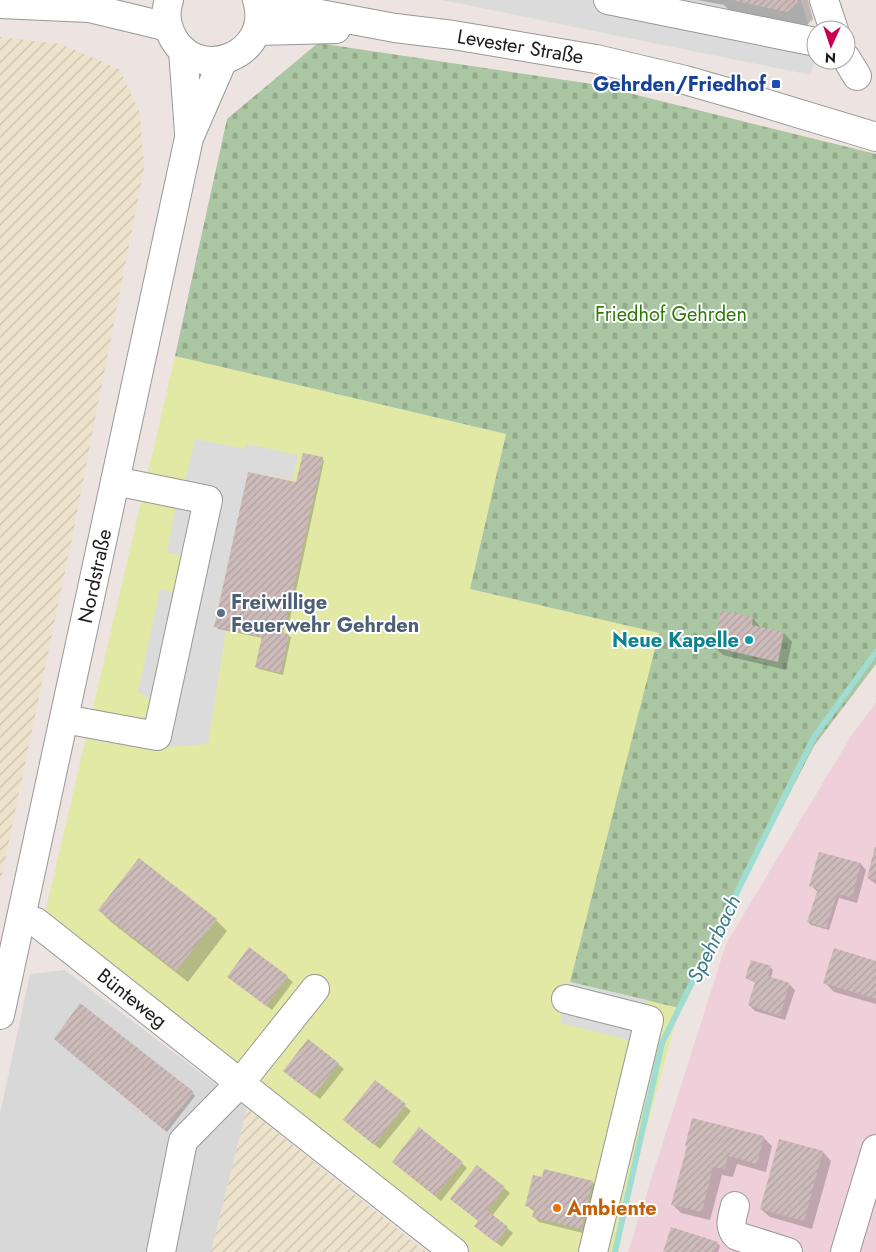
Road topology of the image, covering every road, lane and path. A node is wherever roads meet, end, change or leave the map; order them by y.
1 (137, 0) edge
2 (169, 0) edge
3 (257, 0) edge
4 (265, 0) edge
5 (608, 0) edge
6 (824, 0) edge
7 (0, 4) edge
8 (89, 8) junction
9 (831, 20) edge
10 (168, 27) junction
11 (395, 28) junction
12 (257, 31) junction
13 (806, 40) edge
14 (183, 50) junction
15 (223, 60) junction
16 (876, 137) edge
17 (189, 138) junction
18 (115, 481) junction
19 (64, 718) junction
20 (21, 919) junction
21 (315, 989) dead end
22 (566, 999) dead end
23 (0, 1015) edge
24 (240, 1083) junction
25 (876, 1149) edge
26 (735, 1206) dead end
27 (161, 1252) edge
28 (454, 1252) edge
29 (593, 1252) edge
30 (788, 1252) edge
31 (845, 1252) edge

1 - 8 street
2 - 10 street
3 - 12 street
4 - 11 street, Levester Straße
5 - 13 street
6 - 9 street
7 - 8 street
8 - 10 street
10 - 14 street
11 - 12 street, Levester Straße
11 - 16 street, Levester Straße
12 - 15 street
14 - 15 street
14 - 17 street, Nordstraße
15 - 17 street, Nordstraße
17 - 18 street, Nordstraße
18 - 19 street, Nordstraße
18 - 19 street
19 - 20 street, Nordstraße
20 - 23 street, Nordstraße
20 - 24 street, Bünteweg
21 - 24 street
22 - 29 street
24 - 27 street
24 - 28 street, Bünteweg
25 - 31 street
26 - 30 street

